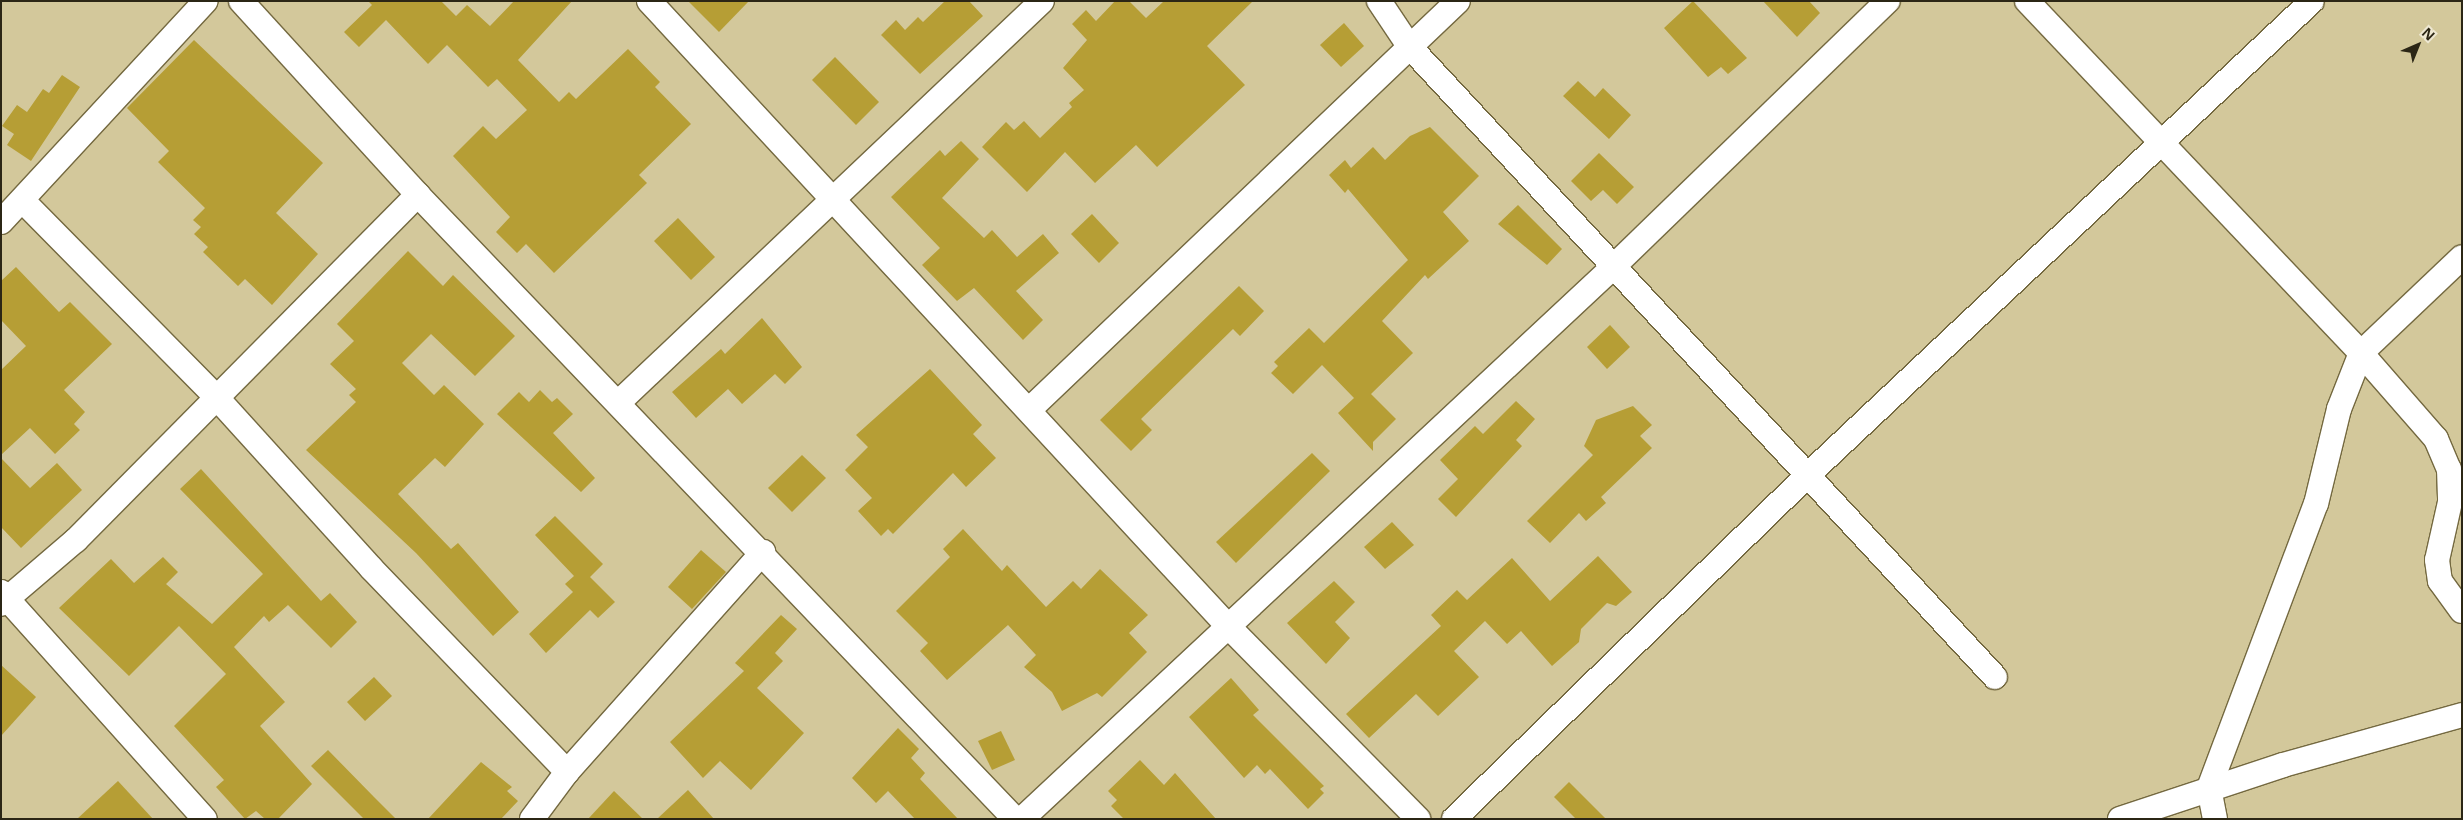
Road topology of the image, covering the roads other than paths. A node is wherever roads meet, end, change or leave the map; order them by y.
1 (206, 1) edge
2 (241, 1) edge
3 (649, 1) edge
4 (1042, 1) edge
5 (1379, 1) edge
6 (1458, 1) edge
7 (1888, 1) edge
8 (2027, 1) edge
9 (2312, 1) edge
10 (1409, 46) junction
11 (2162, 143) junction
12 (418, 195) junction
13 (832, 200) junction
14 (24, 202) junction
15 (1, 222) edge
16 (2462, 257) edge
17 (1612, 268) junction
18 (2361, 353) junction
19 (217, 398) junction
20 (618, 403) junction
21 (1030, 409) junction
22 (1810, 474) junction
23 (763, 552) junction
24 (3, 598) edge
25 (2462, 611) edge
26 (1226, 624) junction
27 (1995, 676) dead end
28 (2462, 715) edge
29 (567, 772) junction
30 (2209, 788) junction
31 (199, 817) edge
32 (532, 819) edge
33 (1015, 819) edge
34 (1022, 819) edge
35 (1418, 819) edge
36 (1454, 819) edge
37 (2120, 819) edge
38 (2214, 819) edge

1 - 14 street
2 - 12 street
3 - 13 street
4 - 13 street
5 - 10 street
6 - 10 street
7 - 17 street
8 - 11 street
9 - 11 street
10 - 17 street
10 - 21 street
11 - 18 street
11 - 22 street
12 - 19 street
12 - 20 street
13 - 20 street
13 - 21 street
14 - 15 street
14 - 19 street
16 - 18 street
17 - 22 street
17 - 26 street
18 - 25 street
18 - 30 street
19 - 24 street
19 - 29 street
20 - 23 street
21 - 26 street
22 - 27 street
22 - 36 street
23 - 29 street
23 - 33 street
24 - 31 street
26 - 34 street
26 - 35 street
28 - 30 street
29 - 32 street
30 - 37 street
30 - 38 street

